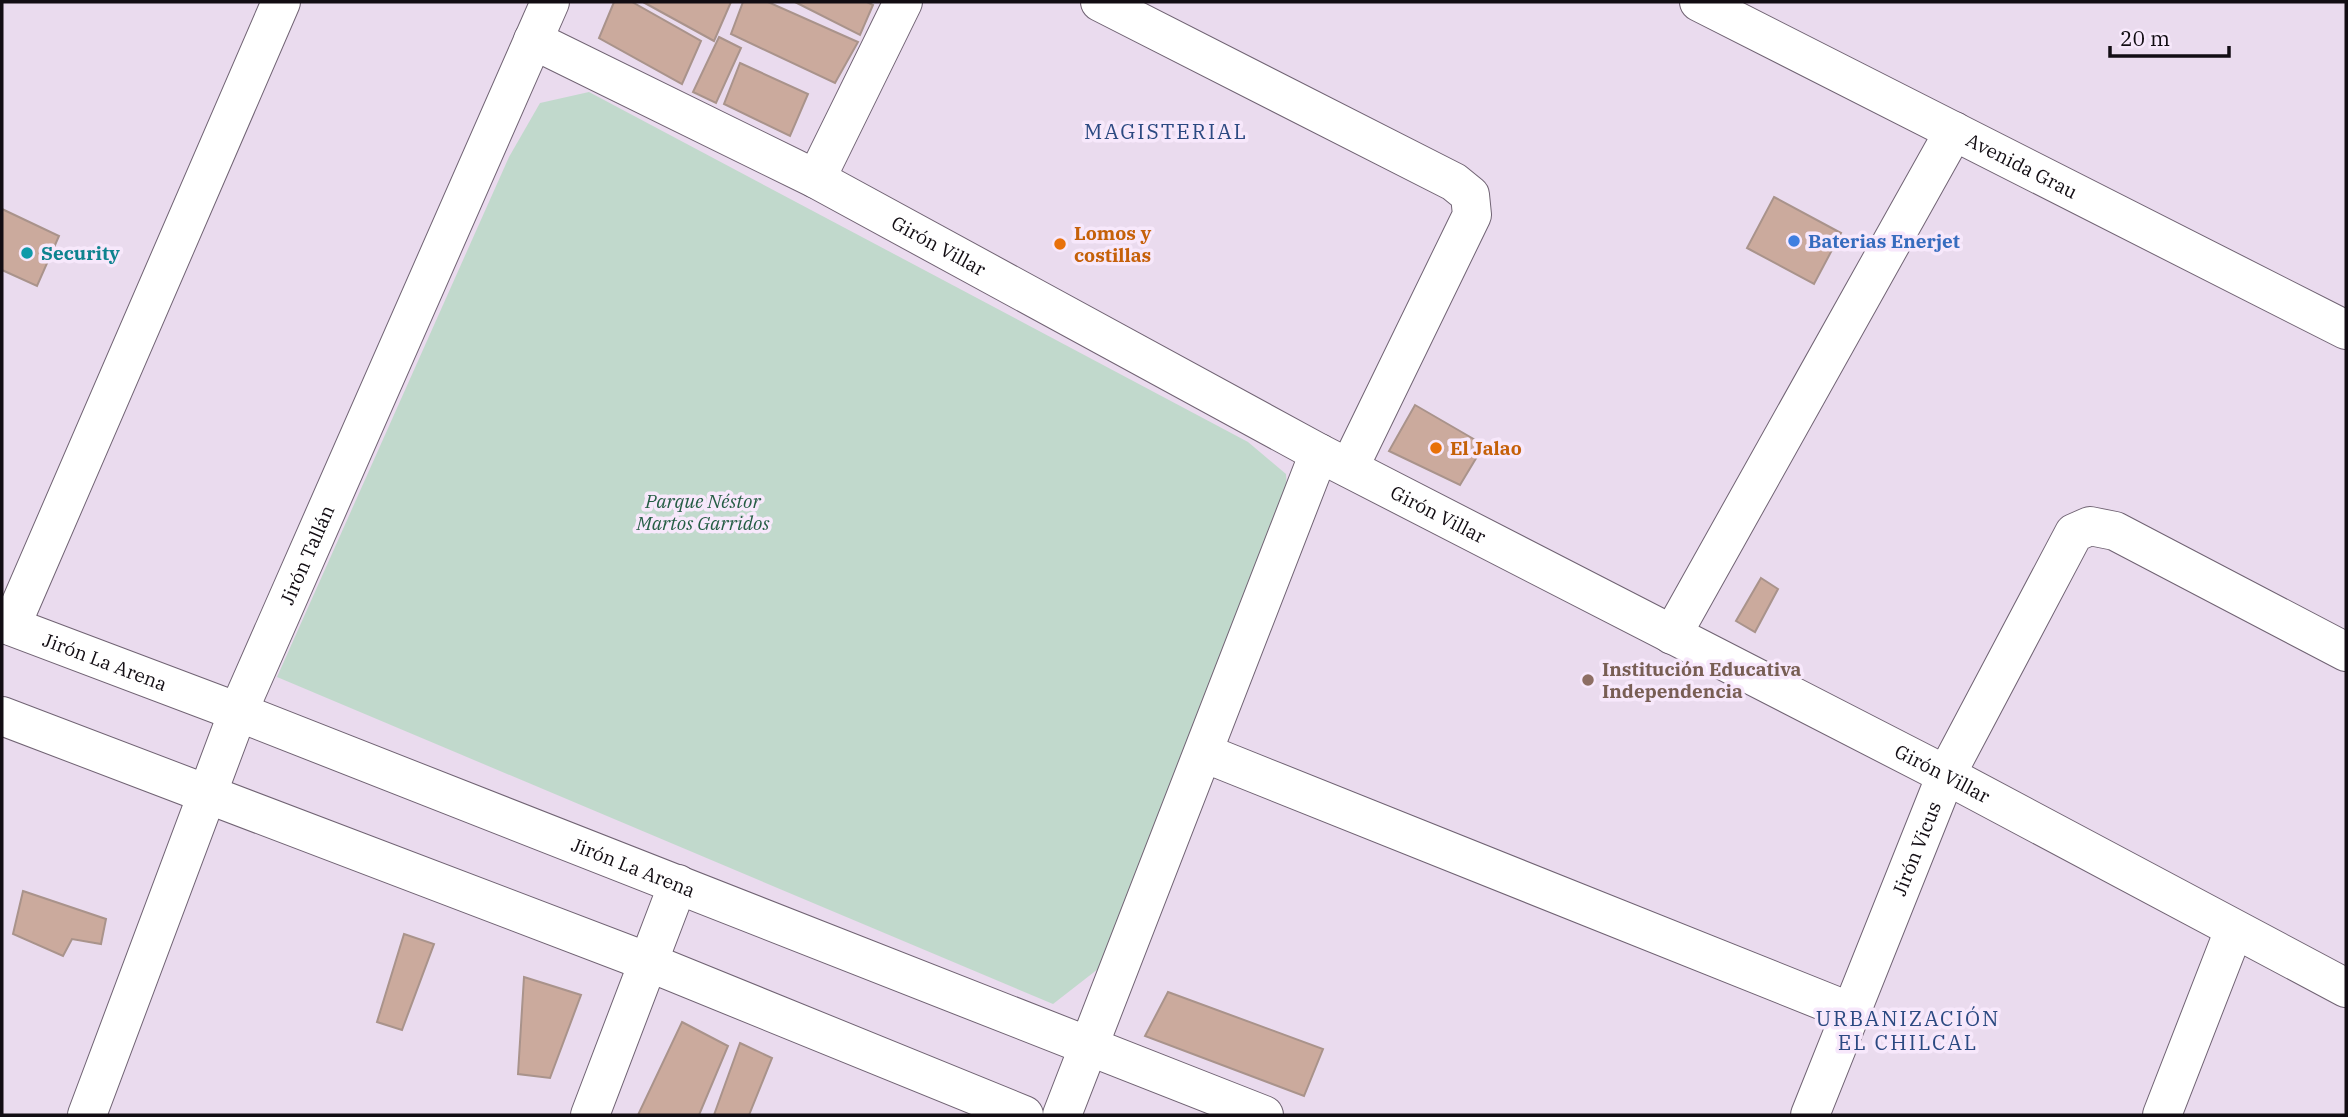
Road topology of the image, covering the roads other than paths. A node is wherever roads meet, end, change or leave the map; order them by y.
1 (281, 2) edge
2 (550, 2) edge
3 (903, 2) edge
4 (1100, 2) edge
5 (1699, 2) edge
6 (533, 40) junction
7 (1954, 131) junction
8 (816, 179) junction
9 (2346, 330) edge
10 (1334, 460) junction
11 (6, 625) edge
12 (1672, 635) junction
13 (2346, 652) edge
14 (238, 712) junction
15 (2, 716) edge
16 (1203, 753) junction
17 (1946, 775) junction
18 (208, 795) junction
19 (678, 884) junction
20 (2234, 930) junction
21 (648, 962) junction
22 (2346, 988) edge
23 (1851, 1012) junction
24 (1088, 1046) junction
25 (87, 1115) edge
26 (590, 1115) edge
27 (1024, 1115) edge
28 (1062, 1115) edge
29 (1264, 1115) edge
30 (1810, 1115) edge
31 (2162, 1115) edge

1 - 11 street
2 - 6 street, Jirón Tallán
3 - 8 street
4 - 10 street
5 - 7 street, Avenida Grau
6 - 8 street, Girón Villar
6 - 14 street, Jirón Tallán
7 - 9 street, Avenida Grau
7 - 12 street
8 - 10 street, Girón Villar
10 - 12 street, Girón Villar
10 - 16 street
11 - 14 street, Jirón La Arena
12 - 17 street, Girón Villar
13 - 17 street, Jirón Vicus
14 - 18 street, Jirón Tallán
14 - 19 street, Jirón La Arena
15 - 18 street
16 - 23 street
16 - 24 street
17 - 20 street, Girón Villar
17 - 23 street, Jirón Vicus
18 - 21 street
18 - 25 street, Jirón Tallán
19 - 21 street
19 - 24 street, Jirón La Arena
20 - 22 street, Girón Villar
20 - 31 street
21 - 26 street
21 - 27 street
23 - 30 street, Jirón Vicus
24 - 28 street
24 - 29 street, Jirón La Arena

